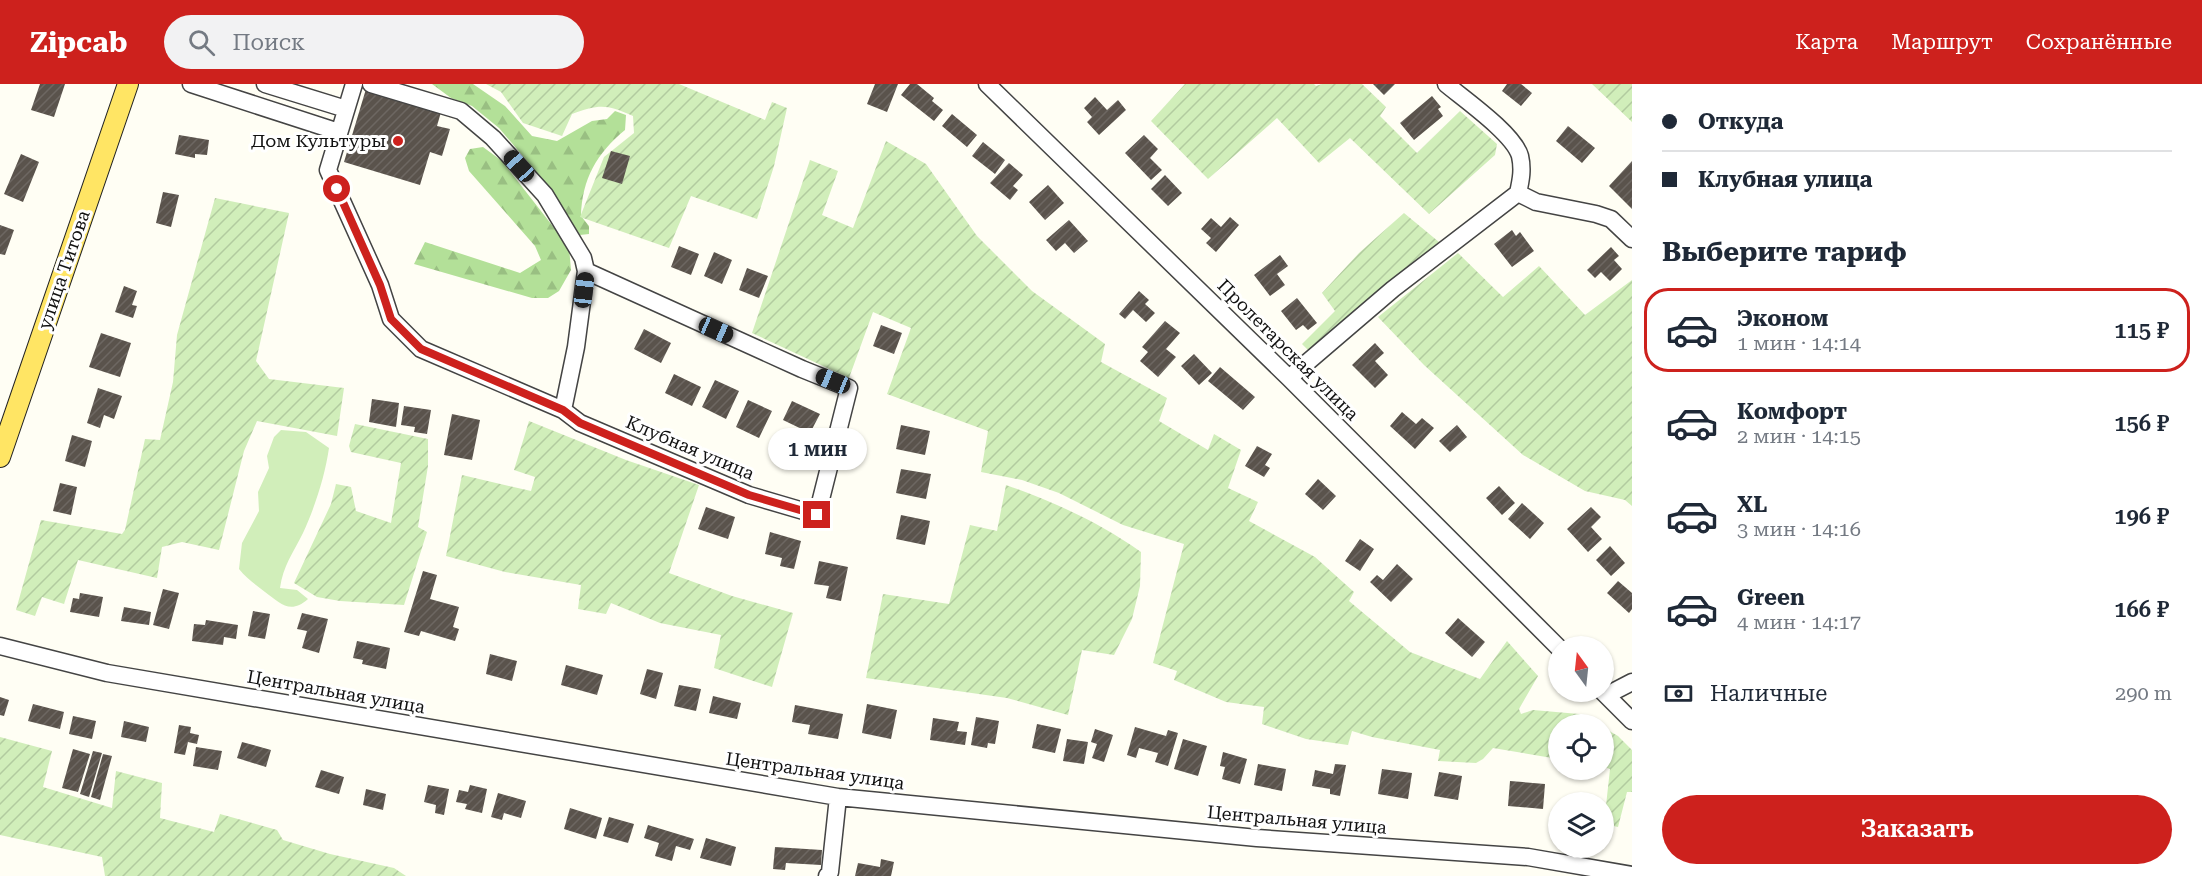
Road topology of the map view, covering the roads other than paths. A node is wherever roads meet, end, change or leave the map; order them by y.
1 (128, 84) edge
2 (191, 84) edge
3 (265, 84) edge
4 (354, 84) edge
5 (371, 84) edge
6 (987, 84) edge
7 (1446, 84) edge
8 (346, 109) junction
9 (339, 132) junction
10 (1518, 193) junction
11 (1632, 239) edge
12 (586, 271) junction
13 (1289, 378) junction
14 (563, 410) junction
15 (0, 457) edge
16 (1548, 637) edge
17 (0, 646) edge
18 (1632, 682) edge
19 (1614, 689) edge
20 (1614, 702) edge
21 (1632, 721) edge
22 (838, 797) junction
23 (1632, 874) edge
24 (827, 876) edge

1 - 15 main road, улица Титова
2 - 9 street
3 - 8 street
4 - 8 street
5 - 12 street
6 - 13 street, Пролетарская улица
7 - 10 street
8 - 9 street
9 - 14 street
10 - 11 street
10 - 13 street
12 - 14 street
12 - 14 street, Клубная улица
13 - 16 street, Пролетарская улица
17 - 22 street, Центральная улица
18 - 19 street
20 - 21 street
22 - 23 street, Центральная улица
22 - 24 street

